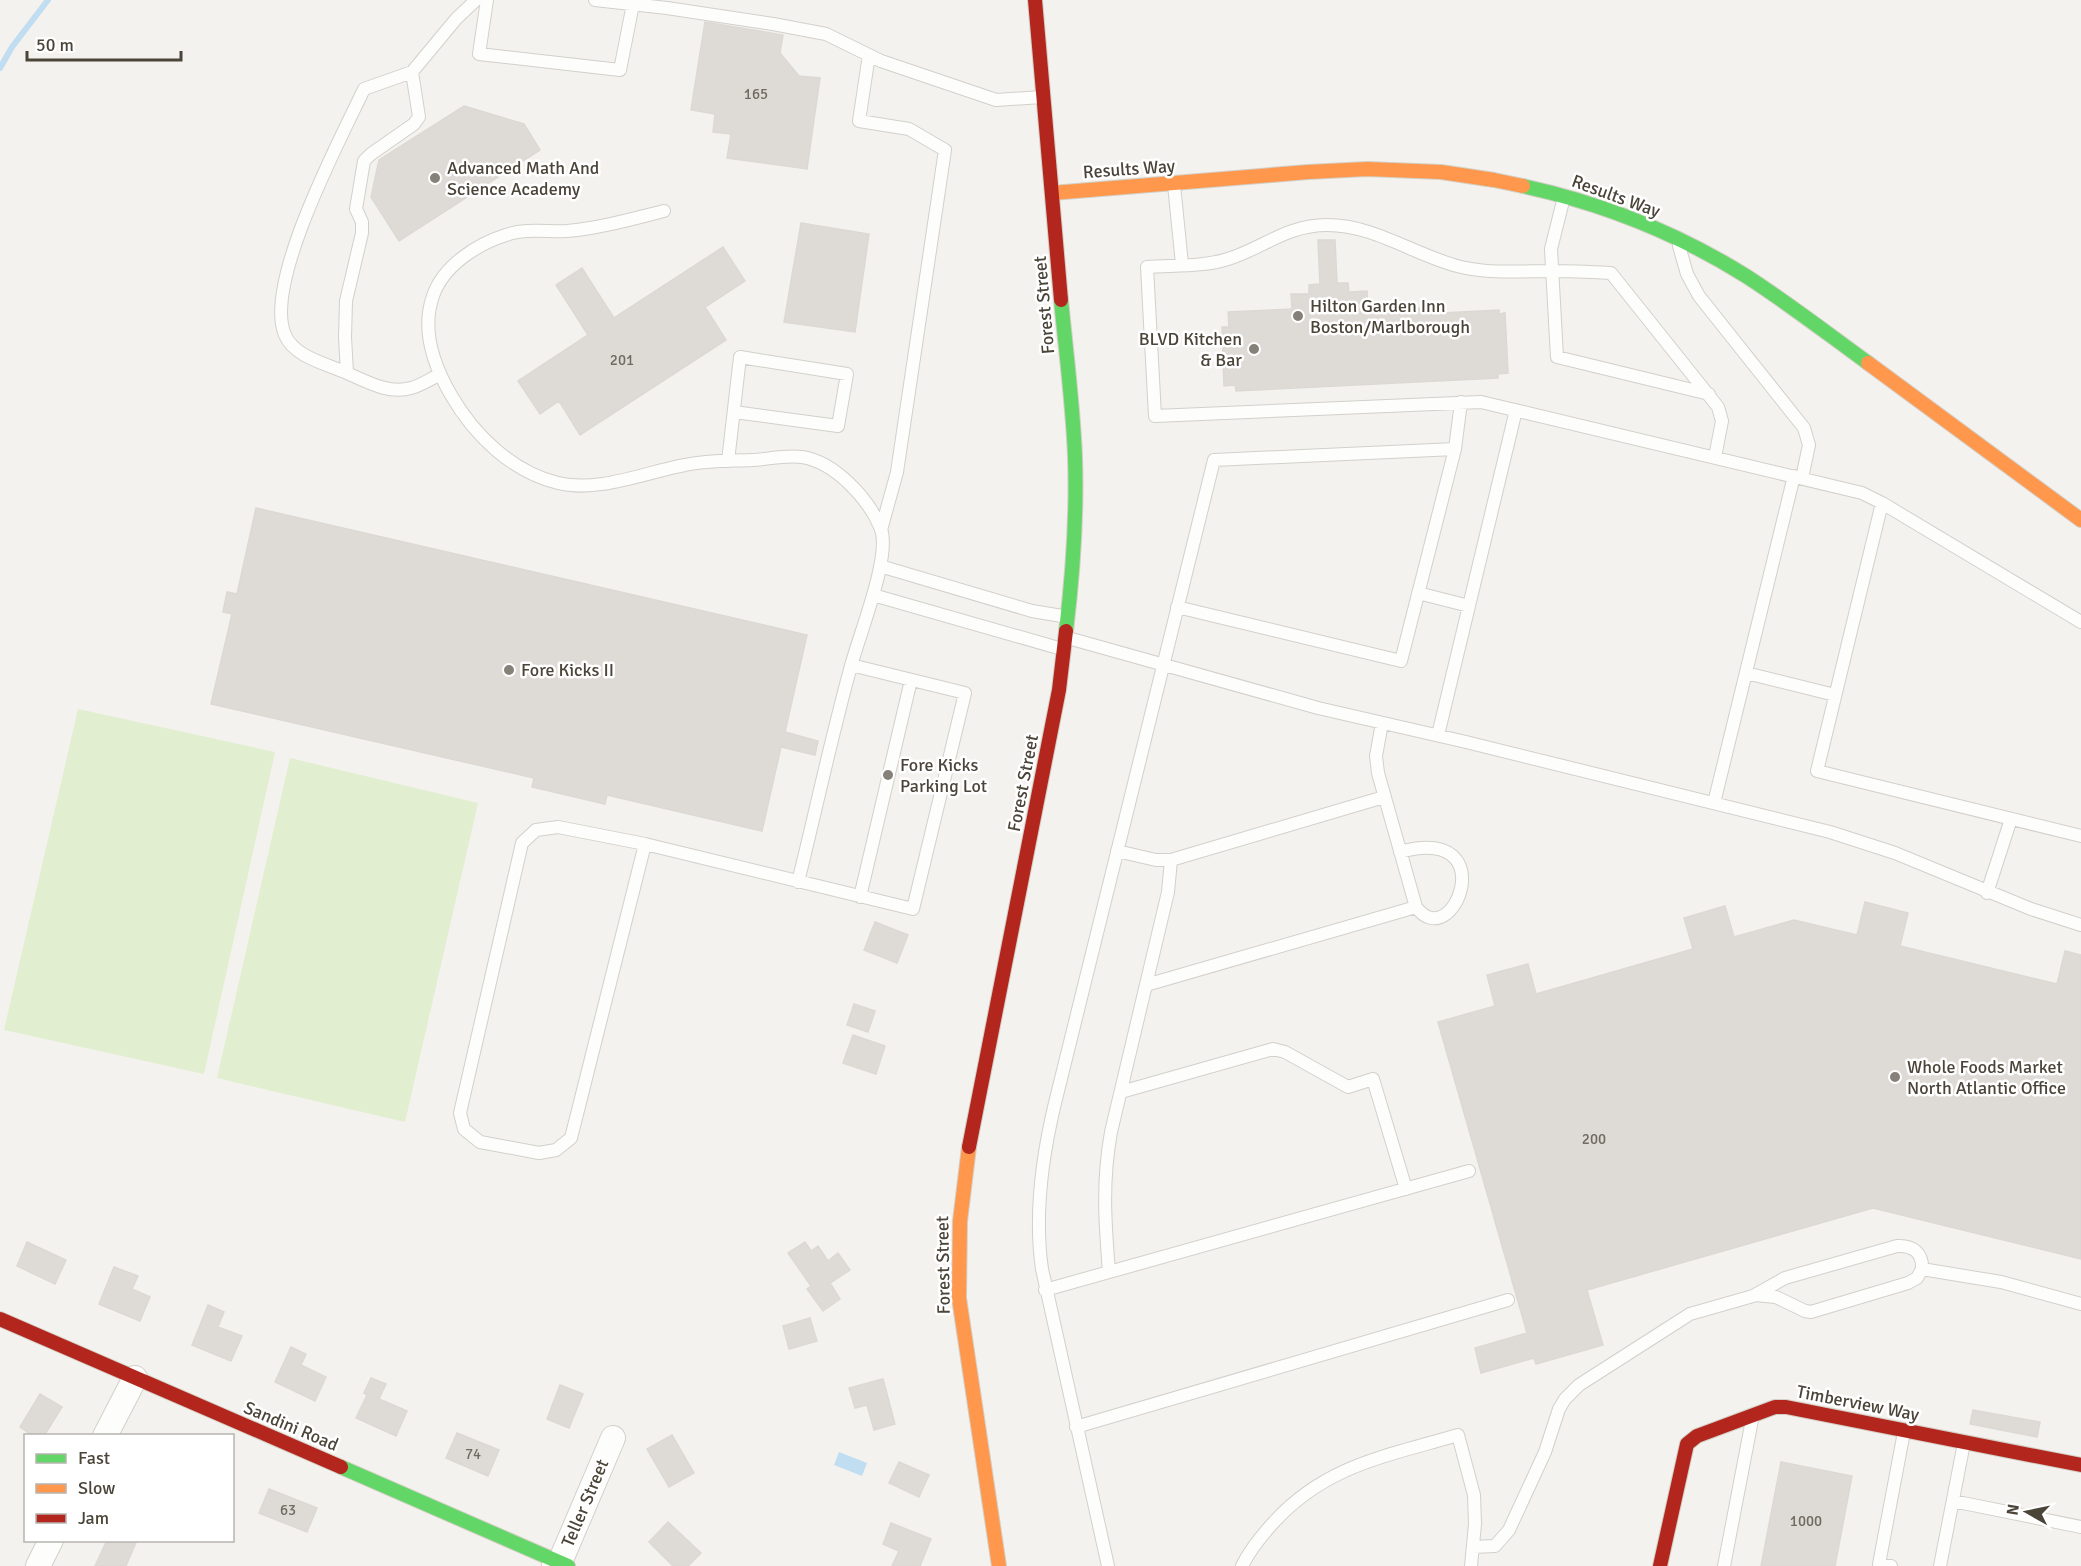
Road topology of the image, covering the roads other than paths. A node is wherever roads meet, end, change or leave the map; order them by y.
1 (476, 0) edge
2 (487, 0) edge
3 (595, 0) edge
4 (1035, 0) edge
5 (633, 4) junction
6 (869, 55) junction
7 (412, 72) junction
8 (1043, 97) junction
9 (1174, 184) junction
10 (1052, 193) junction
11 (1564, 196) junction
12 (664, 212) dead end
13 (1678, 239) junction
14 (1182, 264) junction
15 (1552, 271) junction
16 (347, 373) junction
17 (439, 375) junction
18 (1709, 394) junction
19 (1461, 402) junction
20 (1516, 410) junction
21 (734, 412) junction
22 (1455, 449) junction
23 (1715, 457) junction
24 (728, 461) junction
25 (1798, 477) junction
26 (1882, 503) junction
27 (2081, 520) edge
28 (881, 530) junction
29 (880, 566) junction
30 (1418, 593) junction
31 (873, 595) junction
32 (1469, 606) junction
33 (1177, 607) junction
34 (1069, 617) junction
35 (2081, 622) edge
36 (1066, 644) junction
37 (1162, 664) junction
38 (851, 665) junction
39 (1746, 673) junction
40 (911, 680) junction
41 (1835, 695) junction
42 (1382, 723) junction
43 (1438, 735) junction
44 (1384, 797) junction
45 (1714, 803) junction
46 (2011, 819) junction
47 (2081, 836) edge
48 (645, 844) junction
49 (1117, 851) junction
50 (1400, 852) junction
51 (1171, 860) junction
52 (798, 882) junction
53 (1987, 892) junction
54 (860, 897) junction
55 (1416, 907) junction
56 (2081, 925) edge
57 (1146, 985) junction
58 (1121, 1092) junction
59 (1469, 1171) dead end
60 (1406, 1189) junction
61 (1922, 1269) junction
62 (1108, 1272) junction
63 (1045, 1290) junction
64 (1753, 1296) junction
65 (1508, 1300) dead end
66 (2081, 1304) edge
67 (0, 1319) edge
68 (135, 1378) junction
69 (1753, 1415) junction
70 (1076, 1427) junction
71 (1904, 1430) junction
72 (106, 1434) edge
73 (613, 1438) dead end
74 (1964, 1442) junction
75 (2081, 1465) edge
76 (1953, 1501) junction
77 (2081, 1527) edge
78 (50, 1542) edge
79 (1473, 1547) junction
80 (561, 1565) edge
81 (38, 1566) edge
82 (999, 1566) edge
83 (1108, 1566) edge
84 (1242, 1566) edge
85 (1471, 1566) edge
86 (1660, 1566) edge
87 (1724, 1566) edge
88 (1891, 1566) edge
89 (1940, 1566) edge

1 - 7 lane
2 - 5 lane
3 - 5 lane
4 - 8 street, Forest Street
5 - 6 lane
6 - 8 lane
6 - 28 lane
7 - 16 lane
7 - 16 lane
8 - 10 street, Forest Street
9 - 10 street, Results Way
9 - 11 street, Results Way
9 - 14 lane
10 - 34 street, Forest Street
11 - 13 street, Results Way
11 - 15 lane
12 - 17 lane
13 - 25 lane
13 - 27 street, Results Way
14 - 15 lane
14 - 19 lane
15 - 18 lane
15 - 18 lane
16 - 17 lane
17 - 24 lane
18 - 23 lane
19 - 20 lane
19 - 22 lane
20 - 23 lane
20 - 32 lane
21 - 21 lane
21 - 24 lane
22 - 30 lane
22 - 33 lane
23 - 25 lane
24 - 28 lane
25 - 26 lane
25 - 39 lane
26 - 35 lane
26 - 41 lane
28 - 29 lane
29 - 31 lane
29 - 34 lane
30 - 32 lane
30 - 33 lane
31 - 36 lane
31 - 38 lane
32 - 43 lane
33 - 37 lane
34 - 36 street, Forest Street
36 - 37 lane
36 - 82 street, Forest Street
37 - 42 lane
37 - 49 lane
38 - 40 lane
38 - 52 lane
39 - 41 lane
39 - 45 lane
40 - 54 lane
40 - 54 lane
41 - 46 lane
42 - 43 lane
42 - 44 lane
43 - 45 lane
44 - 50 lane
44 - 51 lane
45 - 53 lane
46 - 47 lane
46 - 53 lane
48 - 48 lane
48 - 52 lane
49 - 51 lane
49 - 63 lane
50 - 55 lane
50 - 55 lane
51 - 57 lane
52 - 54 lane
53 - 56 lane
55 - 57 lane
57 - 58 lane
58 - 60 lane
58 - 62 lane
59 - 60 lane
60 - 62 lane
61 - 64 lane
61 - 64 lane
61 - 66 lane
62 - 63 lane
63 - 70 lane
64 - 79 lane
65 - 70 lane
67 - 68 street, Sandini Road
68 - 72 street
68 - 80 street, Sandini Road
69 - 71 street, Timberview Way
69 - 86 street, Timberview Way
69 - 87 lane
70 - 83 lane
71 - 74 street, Timberview Way
71 - 88 lane
73 - 80 street, Teller Street
74 - 75 street, Timberview Way
74 - 76 lane
76 - 77 lane
76 - 89 lane
78 - 81 street
79 - 84 lane
79 - 85 lane

